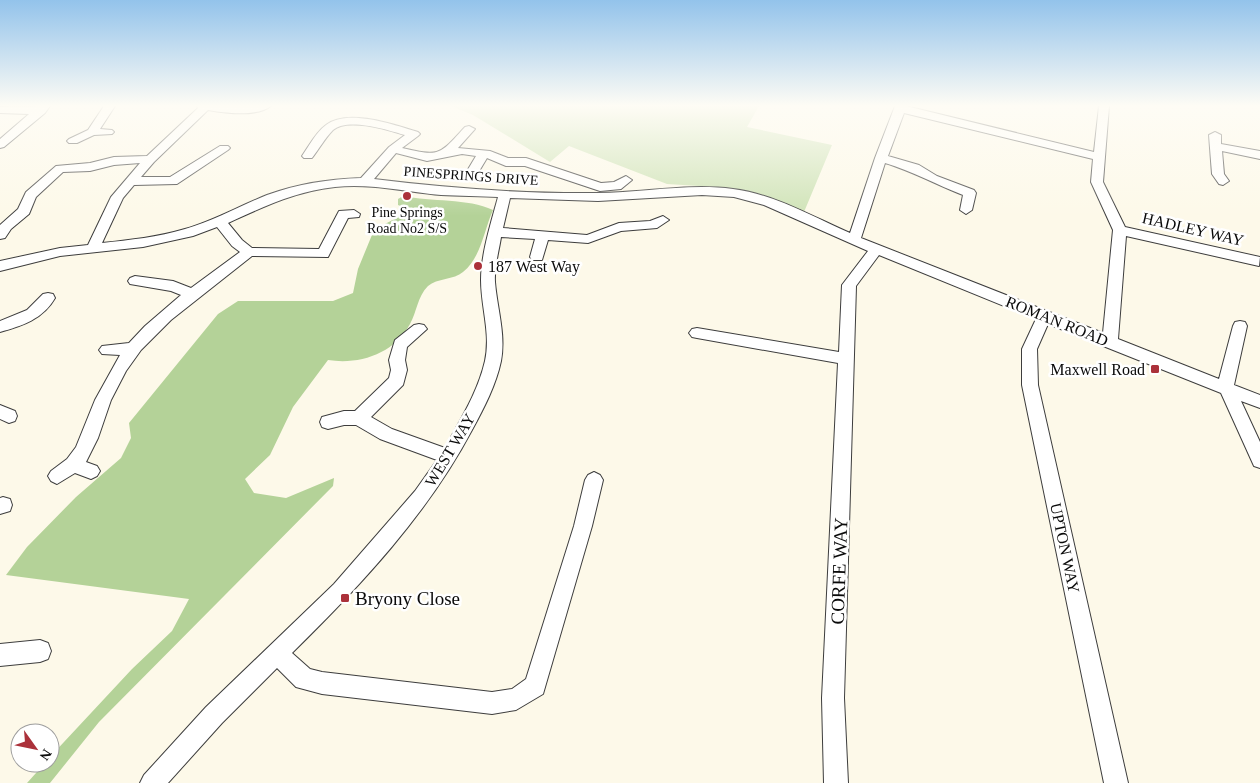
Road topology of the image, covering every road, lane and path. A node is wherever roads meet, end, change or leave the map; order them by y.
1 (167, 143) edge
2 (319, 143) edge
3 (402, 143) edge
4 (457, 143) edge
5 (887, 143) edge
6 (1040, 143) edge
7 (1100, 143) edge
8 (1216, 143) edge
9 (1223, 143) edge
10 (297, 144) dead end
11 (224, 148) dead end
12 (393, 149) junction
13 (448, 152) junction
14 (483, 154) junction
15 (195, 155) dead end
16 (1260, 155) edge
17 (208, 157) junction
18 (1098, 157) junction
19 (881, 158) junction
20 (150, 159) junction
21 (557, 172) junction
22 (461, 174) dead end
23 (547, 180) dead end
24 (626, 180) dead end
25 (132, 181) junction
26 (1223, 181) dead end
27 (364, 182) junction
28 (505, 195) junction
29 (966, 210) dead end
30 (343, 214) dead end
31 (220, 222) junction
32 (658, 226) dead end
33 (1120, 230) junction
34 (2, 231) edge
35 (496, 232) junction
36 (542, 236) junction
37 (854, 240) junction
38 (93, 248) junction
39 (876, 249) junction
40 (249, 252) junction
41 (537, 258) dead end
42 (1258, 262) dead end
43 (0, 266) edge
44 (135, 281) dead end
45 (192, 294) junction
46 (48, 298) dead end
47 (1046, 316) junction
48 (1240, 326) dead end
49 (0, 328) edge
50 (419, 329) dead end
51 (697, 333) dead end
52 (1110, 342) junction
53 (134, 349) junction
54 (107, 350) dead end
55 (846, 359) junction
56 (1226, 388) junction
57 (1260, 402) edge
58 (359, 418) junction
59 (328, 422) dead end
60 (449, 456) junction
61 (1260, 461) edge
62 (72, 465) junction
63 (91, 471) dead end
64 (57, 476) dead end
65 (594, 480) dead end
66 (40, 651) dead end
67 (0, 655) edge
68 (278, 655) junction
69 (152, 783) edge
70 (836, 783) edge
71 (1116, 783) edge

1 - 20 street
2 - 10 street
3 - 12 street
4 - 13 street
5 - 19 street
6 - 18 street
7 - 18 street
8 - 26 street
9 - 16 street
11 - 17 street
12 - 13 street
12 - 27 street
13 - 14 street
14 - 21 street
14 - 22 street
15 - 17 street
17 - 25 street
18 - 33 street
19 - 29 street
19 - 37 street
20 - 25 street
20 - 34 street
21 - 23 street
21 - 24 street
25 - 38 street
27 - 28 street, PINESPRINGS DRIVE
27 - 31 street, PINESPRINGS DRIVE
28 - 35 street, WEST WAY
28 - 37 street, PINESPRINGS DRIVE
30 - 40 street
31 - 38 street, PINESPRINGS DRIVE
31 - 40 street
32 - 36 street
33 - 42 street, HADLEY WAY
33 - 52 street
35 - 36 street
35 - 60 street, WEST WAY
36 - 41 street
37 - 39 street, ROMAN ROAD
38 - 43 street, PINESPRINGS DRIVE
39 - 47 street, ROMAN ROAD
39 - 55 street, CORFE WAY
40 - 45 street
44 - 45 street
45 - 53 street
46 - 49 street
47 - 52 street, ROMAN ROAD
47 - 71 street, UPTON WAY
48 - 56 street
50 - 58 street
51 - 55 street
52 - 56 street, ROMAN ROAD
53 - 54 street
53 - 62 street
55 - 70 street, CORFE WAY
56 - 57 street, ROMAN ROAD
56 - 61 street
58 - 59 street
58 - 60 street
60 - 68 street, WEST WAY
62 - 63 street
62 - 64 street
65 - 68 street
66 - 67 street
68 - 69 street, WEST WAY

